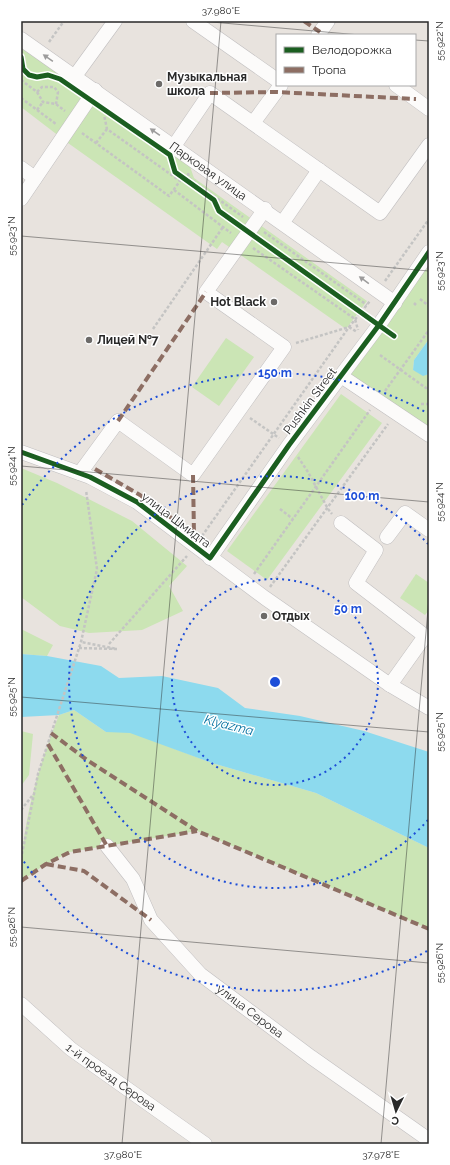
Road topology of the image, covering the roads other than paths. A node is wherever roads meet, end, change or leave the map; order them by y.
1 (115, 21) edge
2 (193, 21) edge
3 (21, 39) edge
4 (75, 76) junction
5 (276, 79) edge
6 (280, 86) edge
7 (397, 86) edge
8 (90, 97) junction
9 (429, 109) edge
10 (252, 123) junction
11 (429, 145) edge
12 (174, 146) junction
13 (21, 168) edge
14 (319, 170) junction
15 (35, 178) junction
16 (21, 199) edge
17 (264, 209) junction
18 (283, 222) junction
19 (428, 256) edge
20 (395, 303) junction
21 (341, 376) junction
22 (429, 435) edge
23 (21, 452) edge
24 (83, 479) junction
25 (341, 523) dead end
26 (429, 530) edge
27 (387, 537) dead end
28 (210, 558) junction
29 (390, 685) junction
30 (429, 708) edge
31 (107, 846) dead end
32 (21, 1004) edge
33 (429, 1140) edge
34 (205, 1144) edge

1 - 4 street
2 - 5 street
4 -> 3 street, Парковая улица
4 - 8 street, Парковая улица
6 - 10 street
7 - 9 street
12 -> 8 street, Парковая улица
8 - 15 street
10 - 12 street
10 - 14 street
11 - 14 street
12 - 17 street, Парковая улица
13 - 15 street
14 - 18 street
15 - 16 street
17 - 18 street, Парковая улица
17 - 24 street
20 -> 18 street, Парковая улица
19 - 20 street, Pushkin Street
20 - 21 street, Pushkin Street
21 - 22 street
21 - 28 street, Pushkin Street
23 - 24 street, улица Шмидта
24 - 28 street, улица Шмидта
25 - 29 street
26 - 27 street
28 - 29 street, улица Шмидта
29 - 30 street, улица Шмидта
31 - 33 street, улица Серова
32 - 34 street, 1-й проезд Серова

